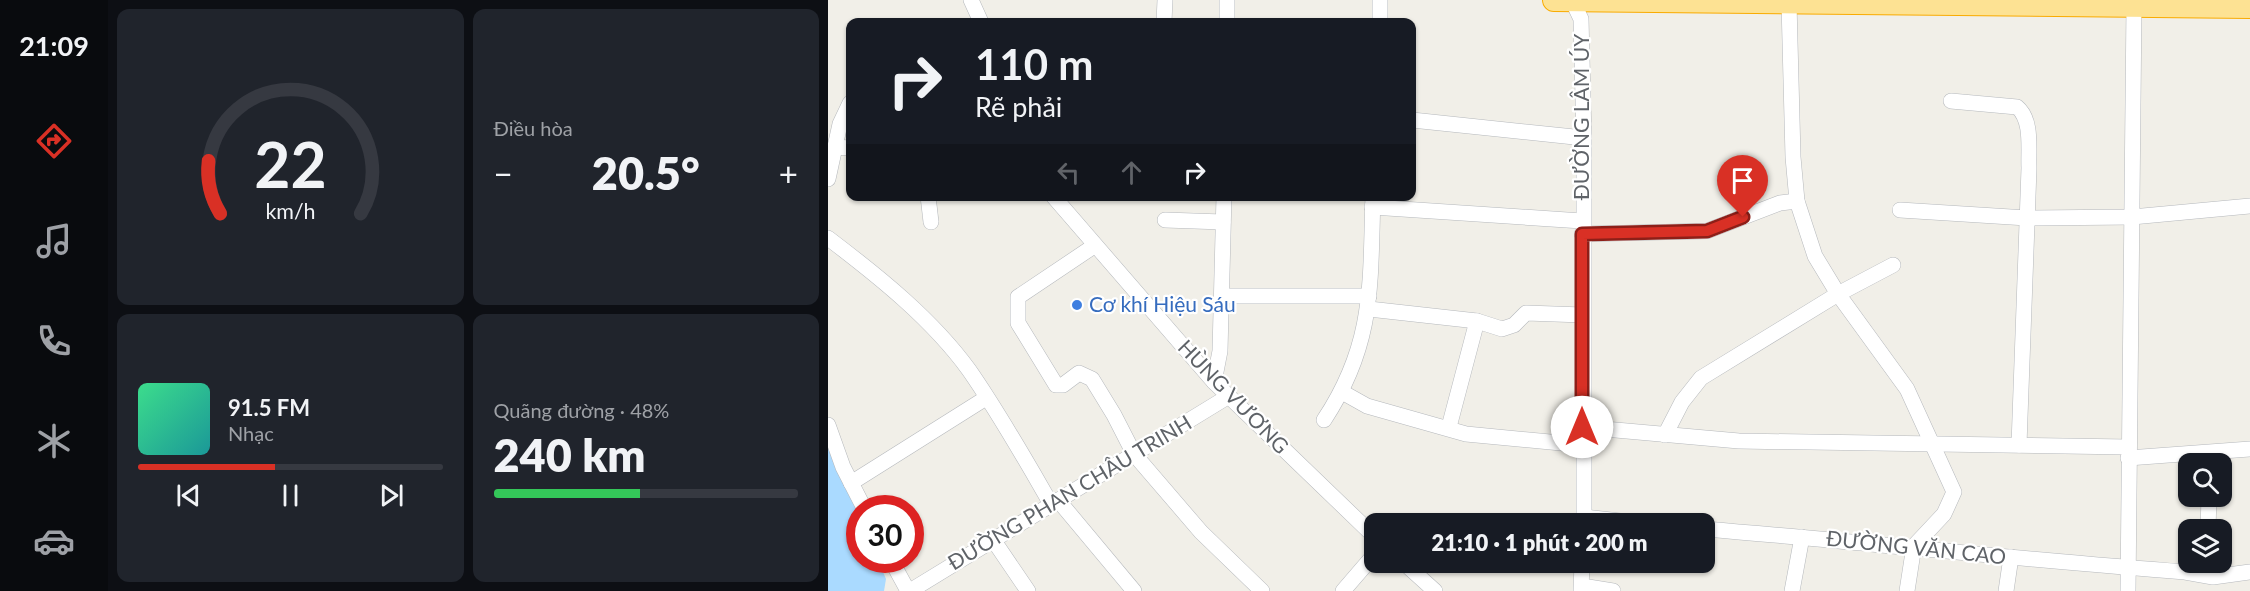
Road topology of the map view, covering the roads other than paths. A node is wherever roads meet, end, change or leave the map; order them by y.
1 (971, 0) edge
2 (1165, 0) edge
3 (1227, 0) edge
4 (1380, 0) edge
5 (1554, 0) edge
6 (1572, 0) edge
7 (1789, 3) junction
8 (2134, 3) edge
9 (2250, 7) edge
10 (979, 18) edge
11 (1164, 18) edge
12 (1227, 18) edge
13 (1380, 18) edge
14 (1951, 101) dead end
15 (846, 111) edge
16 (1416, 120) edge
17 (1584, 138) junction
18 (843, 148) edge
19 (828, 179) edge
20 (928, 201) edge
21 (1057, 201) edge
22 (1224, 201) edge
23 (1797, 201) junction
24 (1373, 202) edge
25 (2250, 206) edge
26 (1900, 210) dead end
27 (2132, 217) junction
28 (2027, 218) junction
29 (1165, 220) dead end
30 (930, 222) dead end
31 (1223, 222) junction
32 (1582, 228) junction
33 (828, 238) edge
34 (1094, 246) junction
35 (1893, 265) dead end
36 (1838, 294) junction
37 (1222, 296) junction
38 (1369, 303) junction
39 (1583, 315) junction
40 (1477, 321) junction
41 (1214, 382) junction
42 (1342, 392) junction
43 (1229, 396) junction
44 (986, 398) junction
45 (1324, 420) dead end
46 (828, 425) edge
47 (1449, 427) junction
48 (1582, 427) junction
49 (1665, 435) junction
50 (1933, 443) junction
51 (1582, 445) junction
52 (2019, 445) junction
53 (2250, 449) edge
54 (2128, 453) junction
55 (2231, 453) edge
56 (1134, 454) junction
57 (2178, 456) edge
58 (851, 483) junction
59 (857, 495) edge
60 (1054, 502) junction
61 (1584, 513) edge
62 (1364, 526) edge
63 (1715, 530) edge
64 (1802, 537) junction
65 (994, 541) junction
66 (1914, 546) junction
67 (2011, 557) junction
68 (1364, 567) edge
69 (2128, 567) junction
70 (2178, 568) edge
71 (2232, 571) edge
72 (2250, 572) edge
73 (899, 573) edge
74 (1415, 573) edge
75 (1582, 573) edge
76 (928, 586) edge
77 (1582, 589) edge
78 (909, 591) edge
79 (1028, 591) edge
80 (1134, 591) edge
81 (1262, 591) edge
82 (1343, 591) edge
83 (1435, 591) edge
84 (1613, 591) edge
85 (1792, 591) edge
86 (1907, 591) edge
87 (2006, 591) edge
88 (2128, 591) edge

1 - 10 street
2 - 11 street
3 - 12 street
4 - 13 street
5 - 6 highway
6 - 7 highway
6 - 17 street, ĐƯỜNG LÂM ÚY
7 - 8 highway
7 - 23 street
8 - 9 highway
8 - 27 street
14 - 28 street
15 - 18 street
16 - 17 street
17 - 32 street, ĐƯỜNG LÂM ÚY
18 - 19 street
20 - 30 street
21 - 34 street, HÙNG VƯƠNG
22 - 31 street
23 - 32 street
23 - 36 street
24 - 32 street
24 - 38 street
25 - 27 street
26 - 28 street
27 - 28 street
27 - 54 street
28 - 52 street
29 - 31 street
31 - 37 street
32 - 39 street, ĐƯỜNG LÂM ÚY
33 - 44 street
34 - 41 street, HÙNG VƯƠNG
34 - 56 street
35 - 36 street
36 - 49 street
36 - 50 street
37 - 38 street
37 - 41 street
38 - 40 street
38 - 42 street
39 - 40 street
39 - 48 street, ĐƯỜNG LÂM ÚY
40 - 47 street
41 - 43 street, HÙNG VƯƠNG
42 - 45 street
42 - 47 street
43 - 56 street, ĐƯỜNG PHAN CHÂU TRINH
43 - 62 street, HÙNG VƯƠNG
44 - 58 street
44 - 60 street
46 - 58 street
47 - 51 street
48 - 49 street
48 - 51 street, ĐƯỜNG LÂM ÚY
49 - 50 street
50 - 52 street
50 - 66 street
51 - 61 street, ĐƯỜNG LÂM ÚY
52 - 54 street
53 - 55 street
54 - 57 street
54 - 69 street
56 - 60 street, ĐƯỜNG PHAN CHÂU TRINH
56 - 81 street
58 - 59 street
60 - 65 street, ĐƯỜNG PHAN CHÂU TRINH
60 - 80 street
63 - 64 street, ĐƯỜNG VĂN CAO
64 - 66 street, ĐƯỜNG VĂN CAO
64 - 85 street
65 - 76 street, ĐƯỜNG PHAN CHÂU TRINH
65 - 79 street
66 - 67 street, ĐƯỜNG VĂN CAO
66 - 86 street
67 - 69 street, ĐƯỜNG VĂN CAO
67 - 87 street
68 - 82 street
69 - 70 street, ĐƯỜNG VĂN CAO
69 - 88 street
71 - 72 street, ĐƯỜNG VĂN CAO
73 - 78 street
74 - 83 street
75 - 77 street
76 - 78 street, ĐƯỜNG PHAN CHÂU TRINH
77 - 84 street

